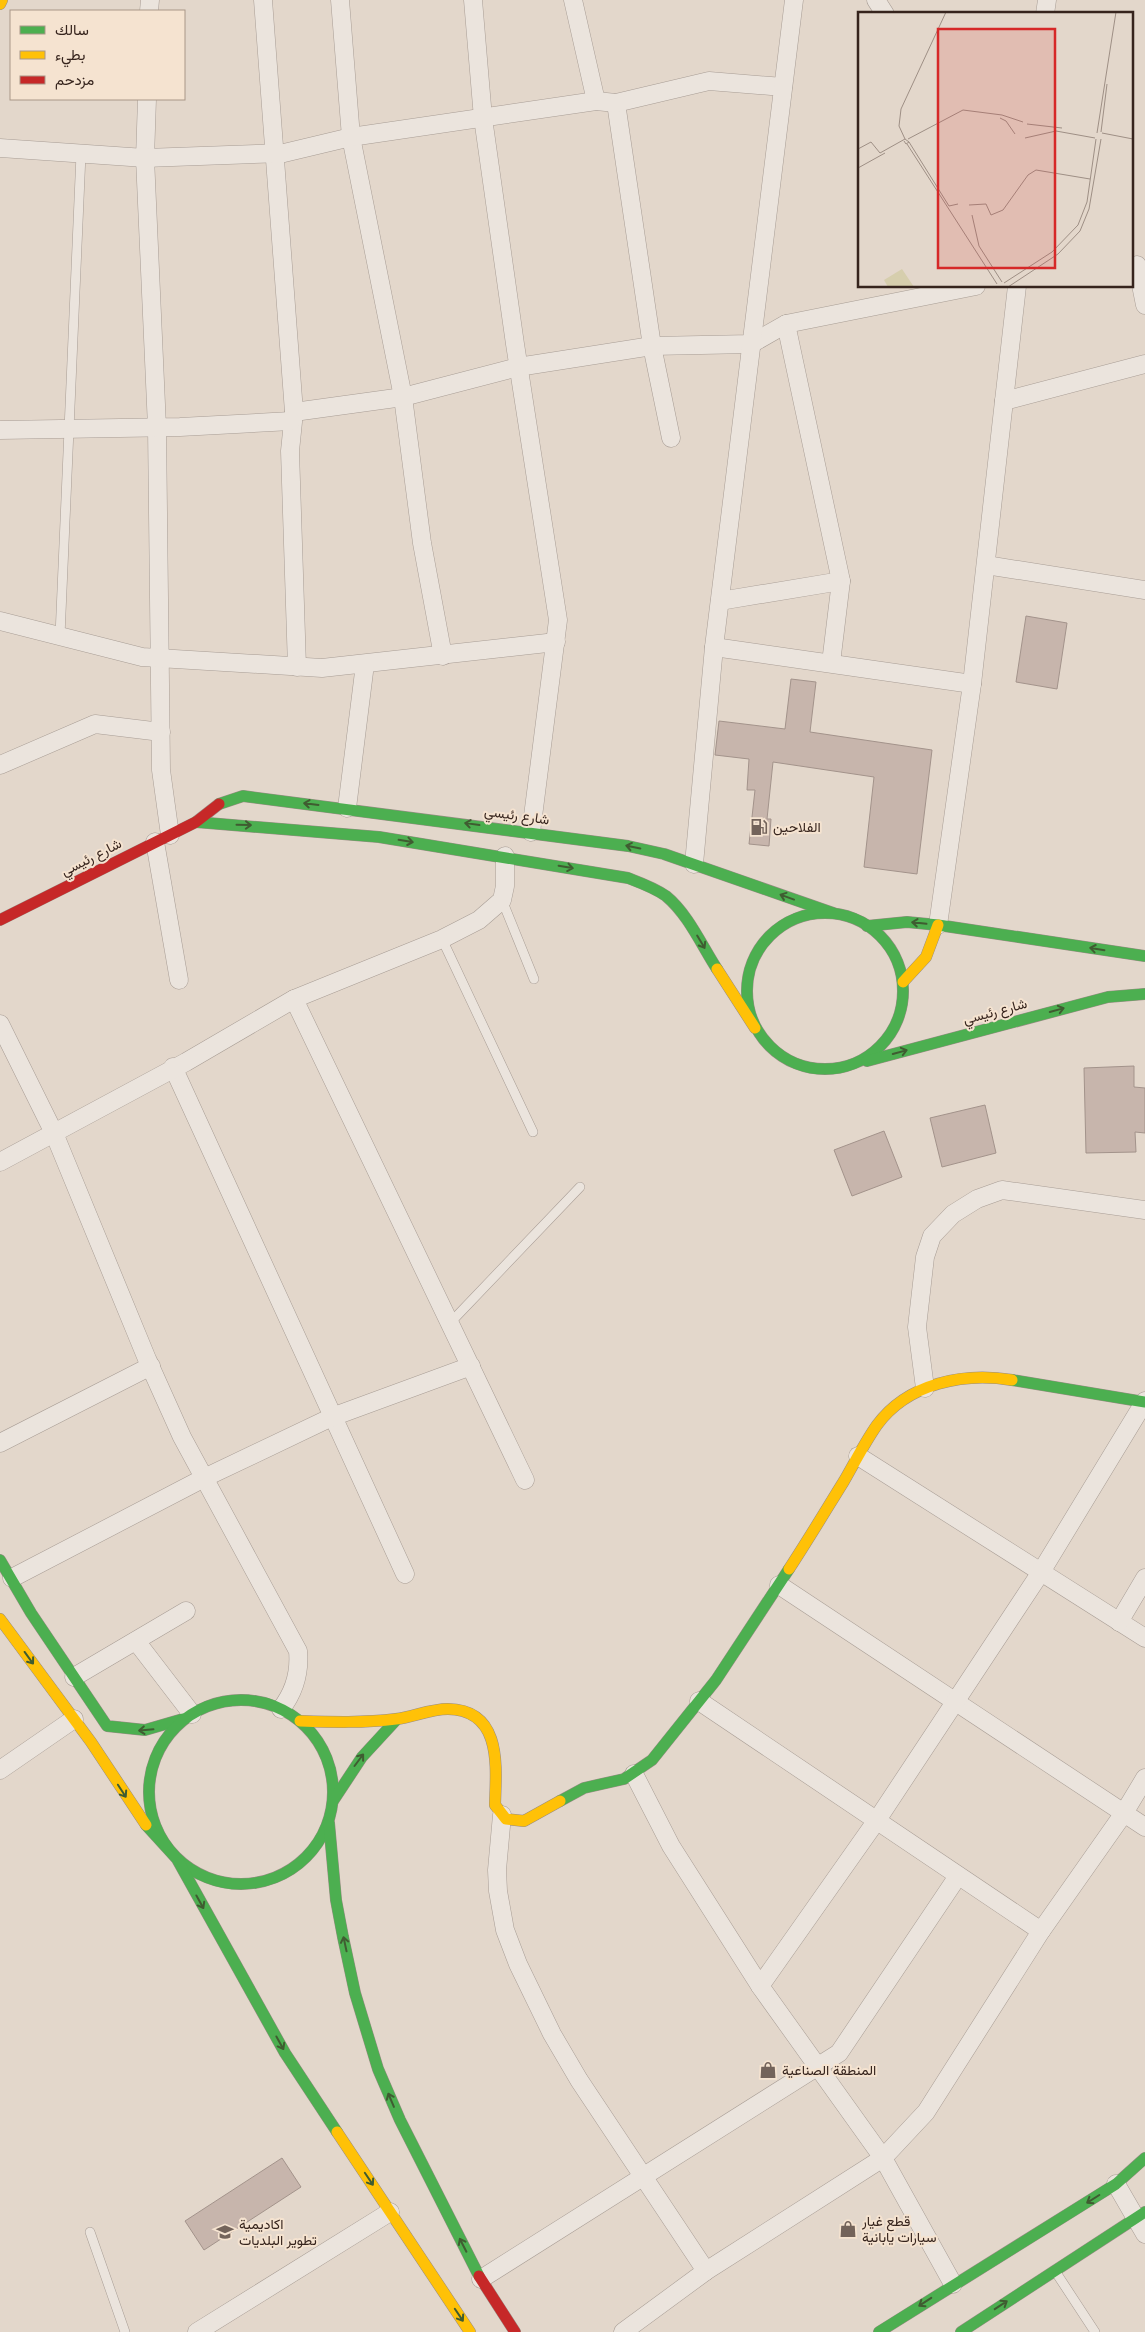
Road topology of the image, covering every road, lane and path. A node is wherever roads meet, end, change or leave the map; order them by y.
1 (2, 0) edge
2 (263, 0) edge
3 (340, 0) edge
4 (473, 0) edge
5 (573, 0) edge
6 (794, 0) edge
7 (876, 0) edge
8 (0, 4) edge
9 (883, 12) edge
10 (783, 86) junction
11 (146, 100) edge
12 (596, 101) junction
13 (616, 103) junction
14 (483, 118) junction
15 (351, 137) junction
16 (0, 148) edge
17 (274, 153) junction
18 (81, 154) junction
19 (145, 158) junction
20 (1137, 265) dead end
21 (966, 288) edge
22 (1017, 288) edge
23 (1145, 305) edge
24 (786, 324) junction
25 (751, 344) junction
26 (652, 346) junction
27 (1145, 364) edge
28 (518, 367) junction
29 (403, 397) junction
30 (1004, 401) junction
31 (293, 416) junction
32 (157, 427) junction
33 (70, 428) junction
34 (0, 430) edge
35 (671, 438) dead end
36 (986, 565) junction
37 (841, 581) junction
38 (1145, 590) edge
39 (720, 601) junction
40 (0, 621) edge
41 (60, 636) junction
42 (556, 642) junction
43 (714, 647) junction
44 (443, 656) junction
45 (160, 658) junction
46 (831, 663) junction
47 (366, 664) junction
48 (297, 667) junction
49 (972, 684) junction
50 (160, 732) junction
51 (0, 765) edge
52 (347, 808) junction
53 (196, 822) junction
54 (531, 832) junction
55 (163, 838) junction
56 (505, 856) junction
57 (694, 864) junction
58 (502, 900) junction
59 (833, 914) junction
60 (0, 920) edge
61 (938, 925) junction
62 (868, 926) junction
63 (442, 938) junction
64 (1145, 956) edge
65 (534, 979) dead end
66 (179, 980) dead end
67 (903, 982) junction
68 (1145, 994) edge
69 (294, 999) junction
70 (0, 1024) edge
71 (755, 1028) junction
72 (853, 1065) junction
73 (173, 1067) junction
74 (533, 1132) dead end
75 (54, 1133) junction
76 (0, 1162) edge
77 (580, 1186) dead end
78 (1145, 1210) edge
79 (450, 1322) junction
80 (151, 1366) junction
81 (471, 1366) junction
82 (925, 1388) junction
83 (1145, 1402) edge
84 (332, 1417) junction
85 (0, 1444) edge
86 (858, 1456) junction
87 (204, 1478) junction
88 (525, 1480) dead end
89 (0, 1560) edge
90 (1041, 1572) junction
91 (405, 1574) dead end
92 (12, 1578) junction
93 (1145, 1578) edge
94 (779, 1585) junction
95 (186, 1611) dead end
96 (0, 1619) edge
97 (1120, 1622) junction
98 (1145, 1638) edge
99 (136, 1641) junction
100 (74, 1677) junction
101 (700, 1701) junction
102 (955, 1701) junction
103 (281, 1709) junction
104 (192, 1714) junction
105 (74, 1719) junction
106 (397, 1719) junction
107 (300, 1721) junction
108 (0, 1770) edge
109 (634, 1774) junction
110 (1145, 1778) edge
111 (334, 1801) junction
112 (1124, 1813) junction
113 (502, 1815) junction
114 (877, 1820) junction
115 (329, 1823) junction
116 (1145, 1827) edge
117 (176, 1859) junction
118 (958, 1876) junction
119 (1041, 1931) junction
120 (760, 1986) junction
121 (818, 2067) junction
122 (884, 2158) junction
123 (1143, 2164) edge
124 (644, 2178) junction
125 (1116, 2184) junction
126 (390, 2212) junction
127 (1140, 2214) edge
128 (90, 2232) dead end
129 (1145, 2234) edge
130 (706, 2271) junction
131 (1054, 2271) junction
132 (481, 2279) junction
133 (953, 2284) junction
134 (969, 2330) edge
135 (125, 2332) edge
136 (197, 2332) edge
137 (470, 2332) edge
138 (515, 2332) edge
139 (623, 2332) edge
140 (879, 2332) edge
141 (1095, 2332) edge

1 - 8 main road
2 - 17 street
3 - 15 street
4 - 14 street
5 - 12 street
6 - 10 street
7 - 9 street
10 - 13 street
10 - 25 street
11 - 19 street
12 - 13 street
12 - 14 street
13 - 26 street
14 - 15 street
14 - 28 street
15 - 17 street
15 - 29 street
16 - 18 street
17 - 19 street
17 - 31 street
18 - 19 street
18 - 33 lane
19 - 32 street
20 - 23 street
21 - 24 street
22 - 30 street
24 - 25 street
24 - 37 street
25 - 26 street
25 - 39 street
26 - 28 street
26 - 35 street
27 - 30 street
28 - 29 street
28 - 42 street
29 - 31 street
29 - 44 street
30 - 36 street
31 - 32 street
31 - 48 street
32 - 33 street
32 - 45 street
33 - 34 street
33 - 41 lane
36 - 38 street
36 - 49 street
37 - 39 street
37 - 46 street
39 - 43 street
40 - 41 street
41 - 45 street
42 - 44 street
42 - 54 street
43 - 46 street
43 - 57 street
44 - 47 street
45 - 48 street
45 - 50 street
46 - 49 street
47 - 48 street
47 - 52 street
49 - 61 street
50 - 51 street
50 - 55 street
52 -> 53 main road, شارع رئيسي
54 -> 52 main road, شارع رئيسي
53 - 55 main road, شارع رئيسي
53 -> 56 main road, شارع رئيسي
57 -> 54 main road, شارع رئيسي
55 - 60 main road, شارع رئيسي
55 - 66 street
56 - 58 street
56 -> 71 main road, شارع رئيسي
59 -> 57 main road, شارع رئيسي
58 - 63 street
58 - 65 lane
59 - 62 main road, شارع رئيسي
59 - 71 main road, شارع رئيسي
61 -> 62 main road, شارع رئيسي
64 -> 61 main road, شارع رئيسي
61 - 67 main road
62 - 67 main road, شارع رئيسي
63 - 69 street
63 - 74 lane
67 - 72 main road, شارع رئيسي
72 -> 68 main road, شارع رئيسي
69 - 73 street
69 - 79 street
70 - 75 street
71 - 72 main road, شارع رئيسي
73 - 75 street
73 - 84 street
75 - 76 street
75 - 80 street
77 - 79 lane
78 - 82 street
79 - 81 street
80 - 85 street
80 - 87 street
81 - 84 street
81 - 88 street
82 - 83 main road
82 - 86 main road
83 - 90 street
84 - 87 street
84 - 91 street
86 - 90 street
86 - 94 main road
87 - 92 street
87 - 103 street
89 - 92 main road
90 - 97 street
90 - 102 street
92 - 100 main road
93 - 97 street
94 - 101 main road
94 - 102 street
95 - 99 street
96 -> 105 main road
97 - 98 street
99 - 100 street
99 - 104 street
104 -> 100 main road
101 - 109 main road
101 - 114 street
102 - 112 street
102 - 114 street
103 - 104 main road
103 - 107 main road
104 - 117 main road
105 - 108 street
105 -> 117 main road
106 - 107 main road
111 -> 106 main road
106 - 113 main road
107 - 111 main road
109 - 113 main road
109 - 120 street
110 - 112 street
111 - 115 main road
112 - 116 street
112 - 119 street
113 - 124 street
114 - 118 street
114 - 120 street
115 - 117 main road
132 -> 115 main road
117 -> 126 main road
118 - 119 street
118 - 121 street
119 - 122 street
120 - 121 street
121 - 122 street
121 - 124 street
122 - 130 street
122 - 133 street
123 - 125 main road
124 - 130 street
124 - 132 street
125 - 127 street
125 -> 133 main road
126 - 136 street
126 -> 137 main road
127 - 129 street
127 - 131 main road
128 - 135 lane
130 - 139 street
134 -> 131 main road
131 - 141 lane
132 - 138 main road
133 -> 140 main road

